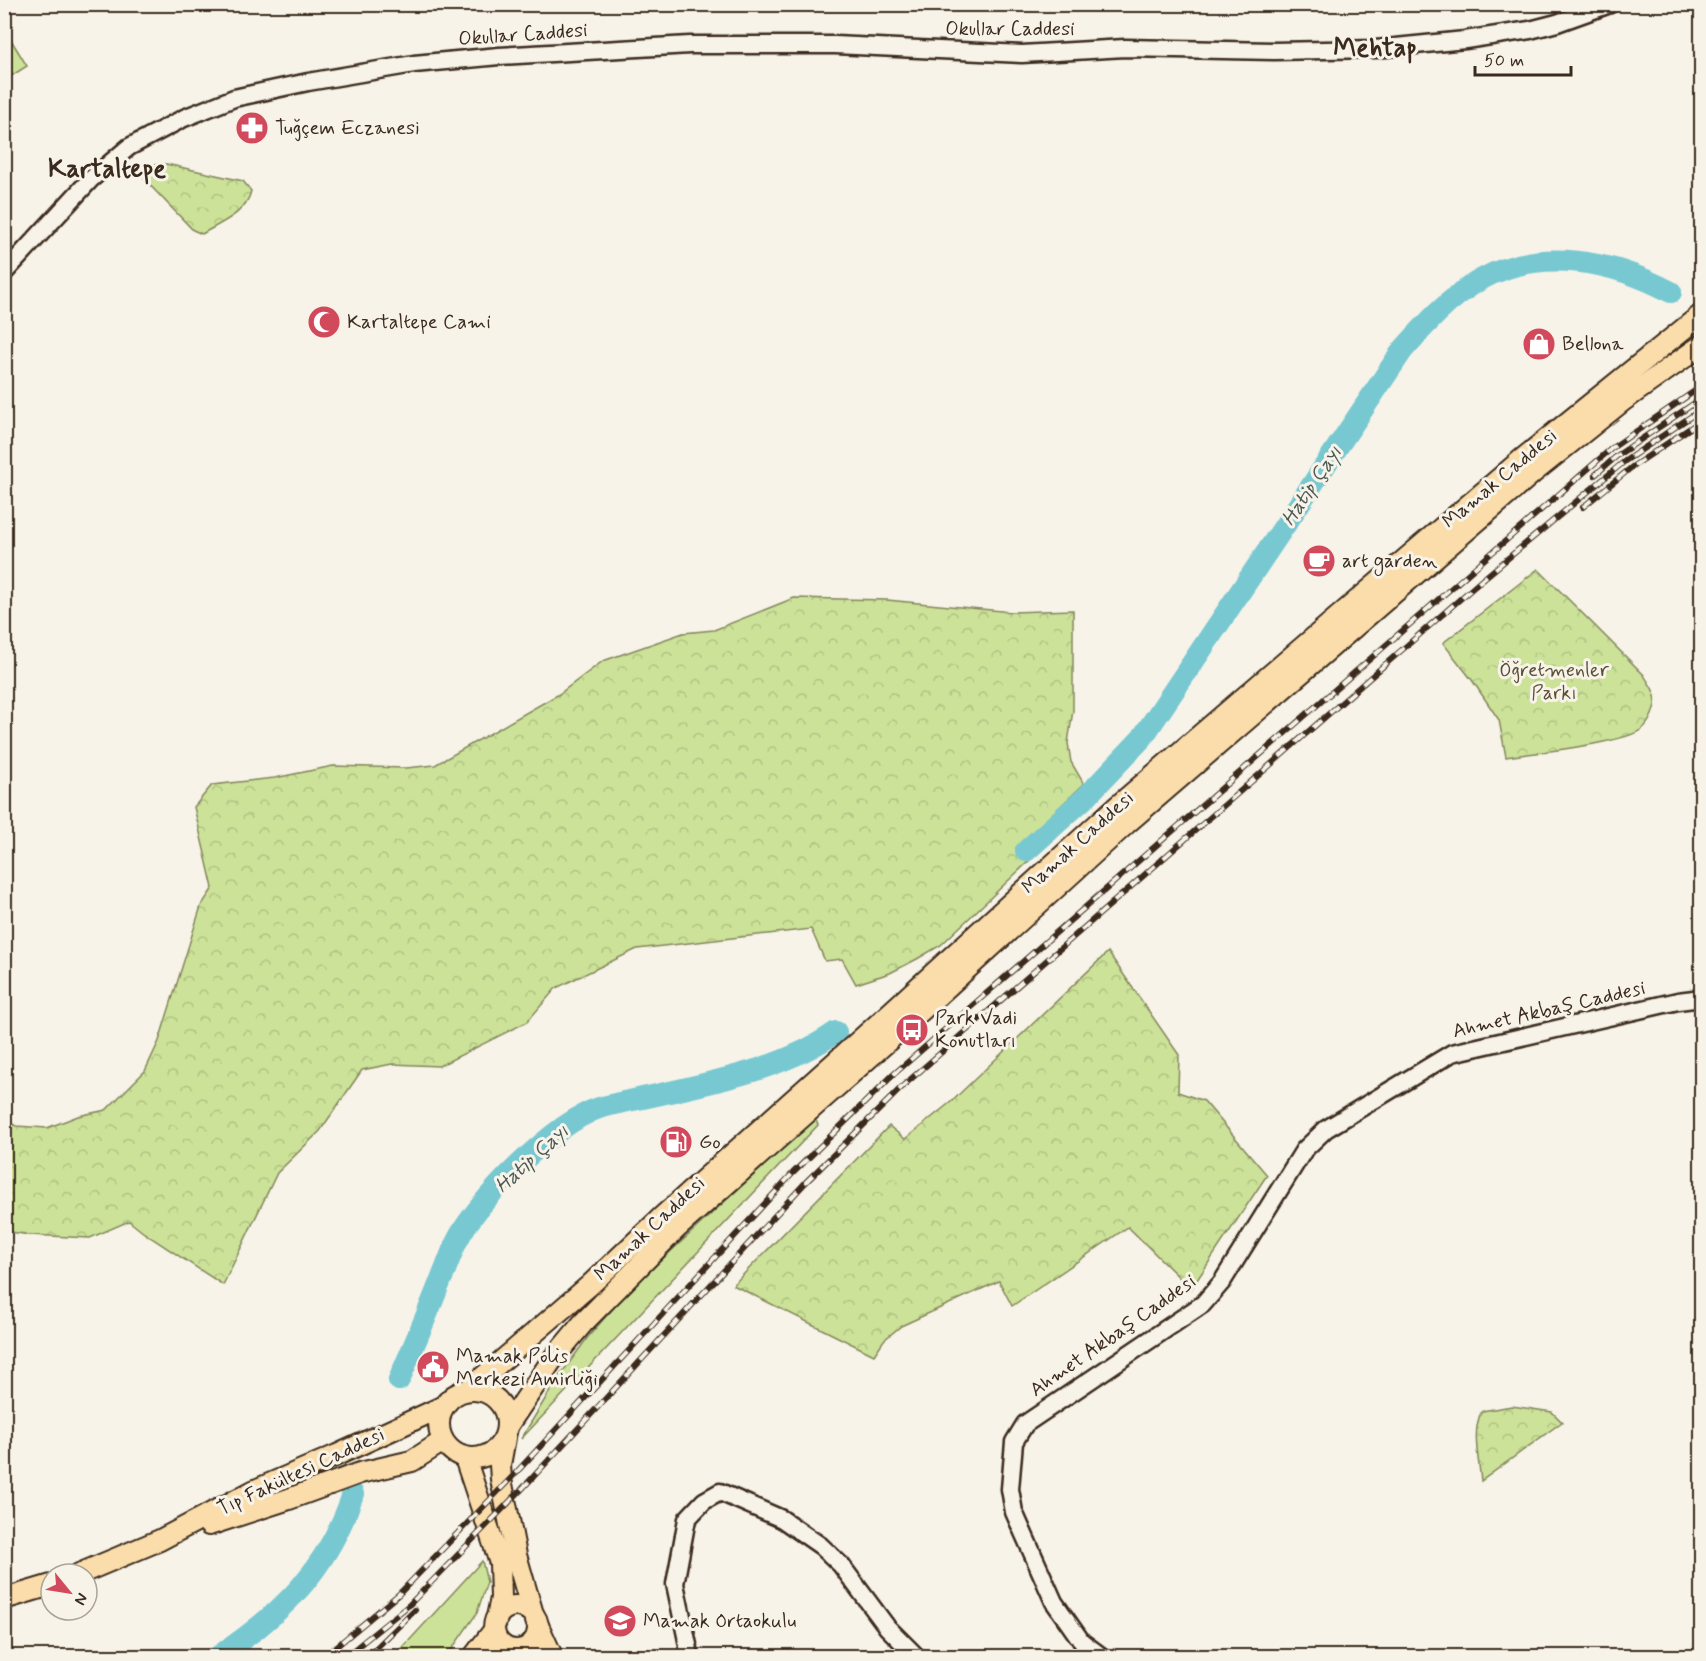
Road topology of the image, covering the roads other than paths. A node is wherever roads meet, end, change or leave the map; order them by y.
1 (1610, 4) edge
2 (4, 273) edge
3 (1701, 314) edge
4 (1701, 345) edge
5 (1701, 998) edge
6 (469, 1389) junction
7 (444, 1406) junction
8 (507, 1430) junction
9 (443, 1441) junction
10 (465, 1458) junction
11 (160, 1540) junction
12 (99, 1566) edge
13 (39, 1589) edge
14 (4, 1599) edge
15 (534, 1617) junction
16 (495, 1626) junction
17 (514, 1653) edge
18 (474, 1656) edge
19 (552, 1656) edge
20 (688, 1656) edge
21 (916, 1656) edge
22 (1101, 1656) edge

1 - 2 street, Okullar Caddesi
3 - 6 main road, Mamak Caddesi
4 - 8 main road, Mamak Caddesi
5 - 22 street, Ahmet Akbaş Caddesi
6 - 7 main road
6 - 8 main road
7 - 9 main road
7 - 11 main road, Tıp Fakültesi Caddesi
8 - 10 main road
8 - 15 main road, Mamak Caddesi
9 - 10 main road
9 - 11 main road, Tıp Fakültesi Caddesi
10 - 16 main road
11 - 12 main road, Tıp Fakültesi Caddesi
13 - 14 main road
15 - 16 main road
15 - 17 main road
15 - 19 main road, Mamak Caddesi
16 - 17 main road
16 - 18 main road
20 - 21 street

